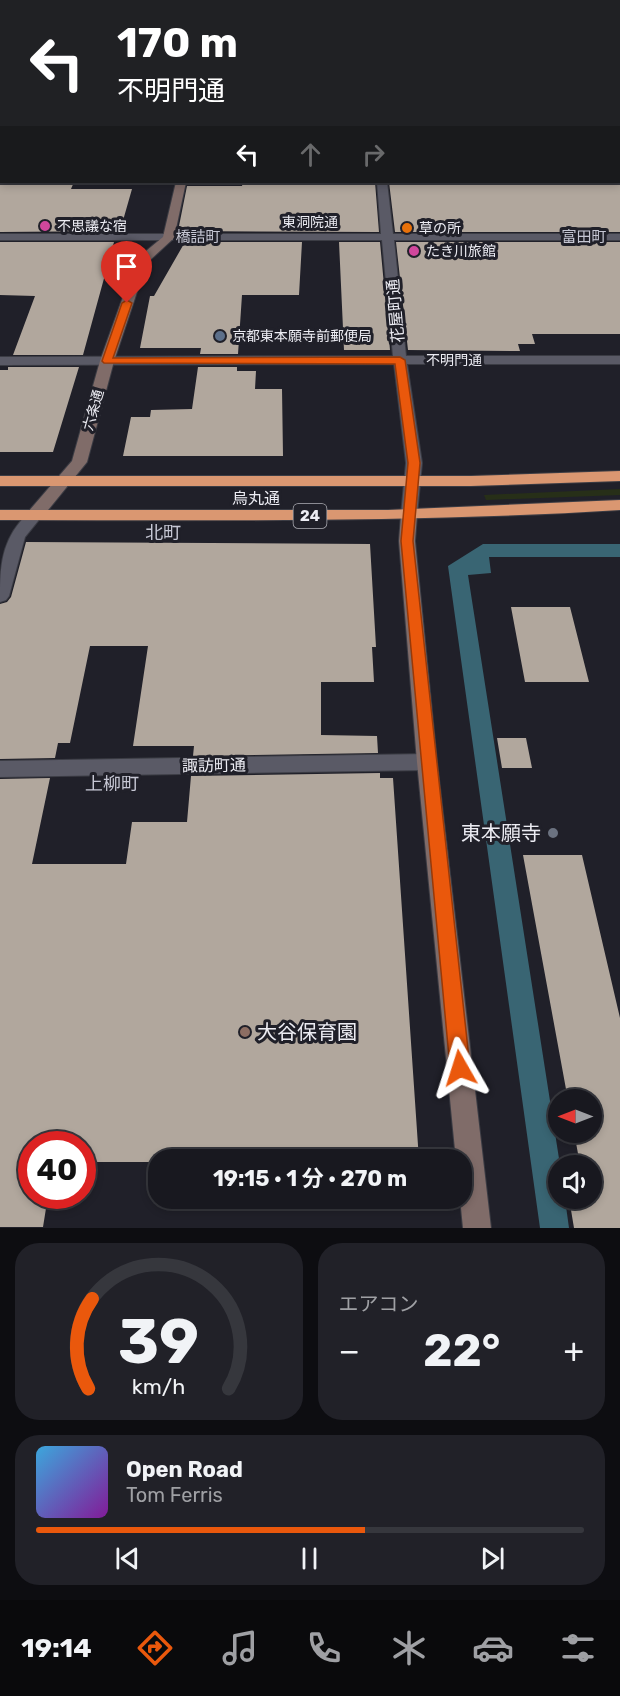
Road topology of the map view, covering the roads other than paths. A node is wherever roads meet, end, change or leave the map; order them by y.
1 (181, 183) edge
2 (382, 183) edge
3 (0, 237) edge
4 (388, 237) junction
5 (620, 237) edge
6 (168, 238) junction
7 (400, 360) junction
8 (620, 360) edge
9 (0, 361) edge
10 (107, 361) junction
11 (620, 476) edge
12 (412, 480) junction
13 (0, 481) edge
14 (63, 481) junction
15 (620, 505) edge
16 (409, 514) junction
17 (0, 515) edge
18 (34, 516) junction
19 (0, 596) edge
20 (428, 762) junction
21 (0, 769) edge
22 (477, 1228) edge

1 - 6 street
2 - 4 street, 花屋町通
3 - 6 street, 東洞院通
4 - 5 street, 東洞院通
4 - 6 street, 東洞院通
4 - 7 street, 花屋町通
6 - 10 street, 六条通
7 - 8 street, 不明門通
7 - 10 street, 不明門通
7 - 12 street, 花屋町通
9 - 10 street, 不明門通
10 - 14 street, 六条通
11 - 12 highway, 烏丸通 / 24
12 - 14 highway, 烏丸通 / 24
12 - 16 street, 花屋町通
13 - 14 highway, 烏丸通 / 24
14 - 18 street, 六条通
15 - 16 highway, 烏丸通 / 24
16 - 18 highway, 烏丸通 / 24
16 - 20 street, 花屋町通
17 - 18 highway, 烏丸通 / 24
18 - 19 street, 六条通
20 - 21 street, 諏訪町通
20 - 22 street, 花屋町通

